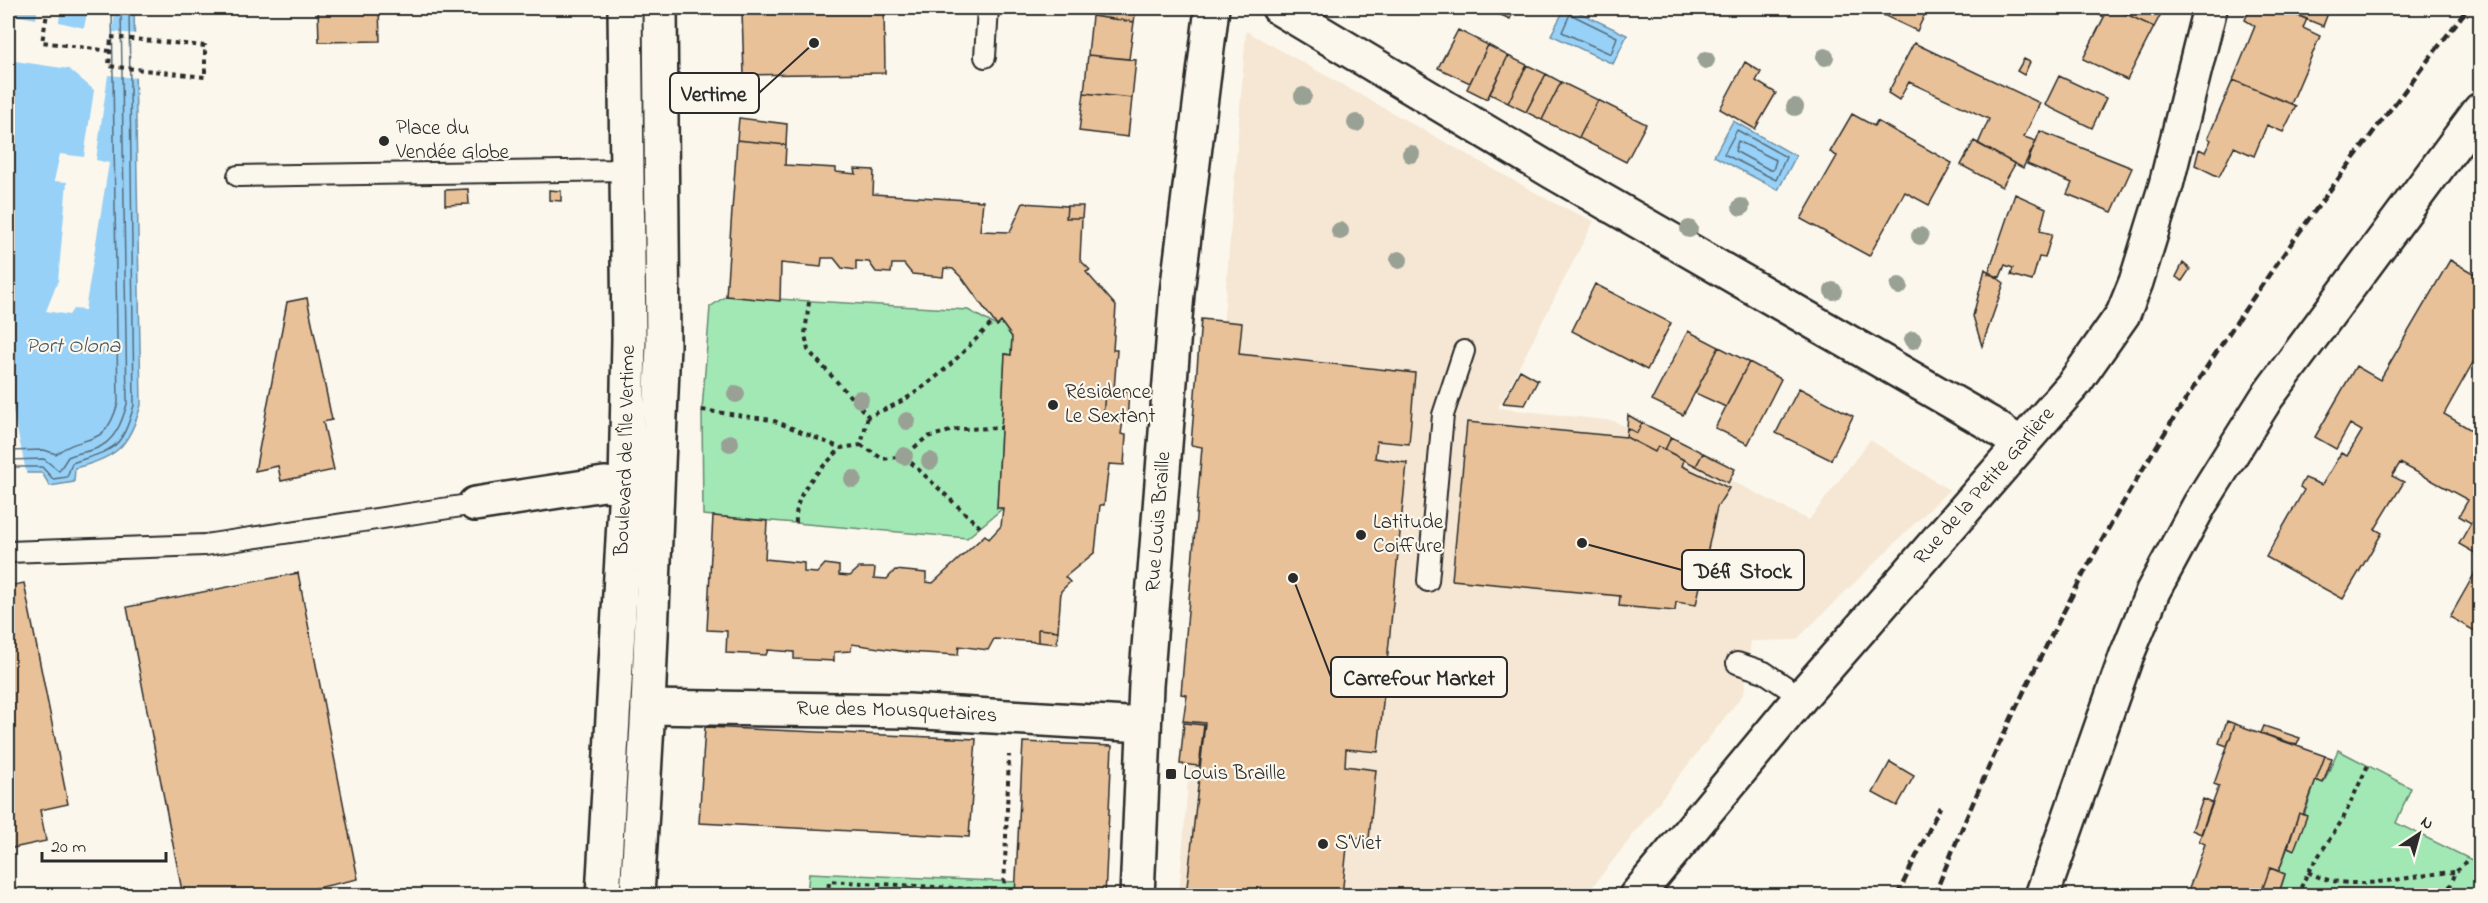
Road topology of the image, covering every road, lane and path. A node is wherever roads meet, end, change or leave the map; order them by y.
1 (48, 8) edge
2 (625, 8) edge
3 (660, 8) edge
4 (988, 8) edge
5 (1212, 8) edge
6 (1279, 8) edge
7 (2210, 8) edge
8 (110, 51) junction
9 (985, 57) dead end
10 (2481, 110) edge
11 (627, 170) junction
12 (238, 176) dead end
13 (809, 302) dead end
14 (992, 323) dead end
15 (1464, 351) dead end
16 (702, 410) dead end
17 (868, 416) junction
18 (1001, 428) dead end
19 (2020, 444) junction
20 (861, 445) junction
21 (841, 448) junction
22 (904, 456) junction
23 (626, 486) junction
24 (475, 504) joint
25 (796, 523) dead end
26 (980, 527) dead end
27 (8, 552) edge
28 (1428, 581) dead end
29 (1737, 663) dead end
30 (1801, 697) junction
31 (648, 707) junction
32 (1144, 725) junction
33 (1009, 748) dead end
34 (2368, 765) dead end
35 (2468, 859) dead end
36 (2308, 872) junction
37 (2456, 872) junction
38 (603, 896) edge
39 (637, 896) edge
40 (828, 896) edge
41 (1137, 896) edge
42 (1635, 896) edge
43 (2042, 896) edge
44 (2297, 896) edge
45 (2446, 896) edge

1 - 8 path
2 - 11 street, Boulevard de l'Île Vertime
3 - 31 street, Boulevard de l'Île Vertime
4 - 9 lane
5 - 32 street, Rue Louis Braille
6 - 19 street
7 - 19 street, Rue de la Petite Garlière
8 - 8 path
10 - 43 street
11 - 12 lane
11 - 23 street, Boulevard de l'Île Vertime
13 - 17 path
14 - 17 path
15 - 28 lane
16 - 21 path
17 - 20 path
18 - 22 path
19 - 30 street, Rue de la Petite Garlière
20 - 21 path
20 - 22 path
21 - 25 path
22 - 26 path
23 - 24 street
23 - 38 street, Boulevard de l'Île Vertime
24 - 27 lane
29 - 30 lane
30 - 42 street, Rue de la Petite Garlière
31 - 32 street, Rue des Mousquetaires
31 - 39 street, Boulevard de l'Île Vertime
32 - 41 street, Rue Louis Braille
33 - 40 path
34 - 36 path
35 - 37 path
36 - 37 path
36 - 44 path
37 - 45 path

